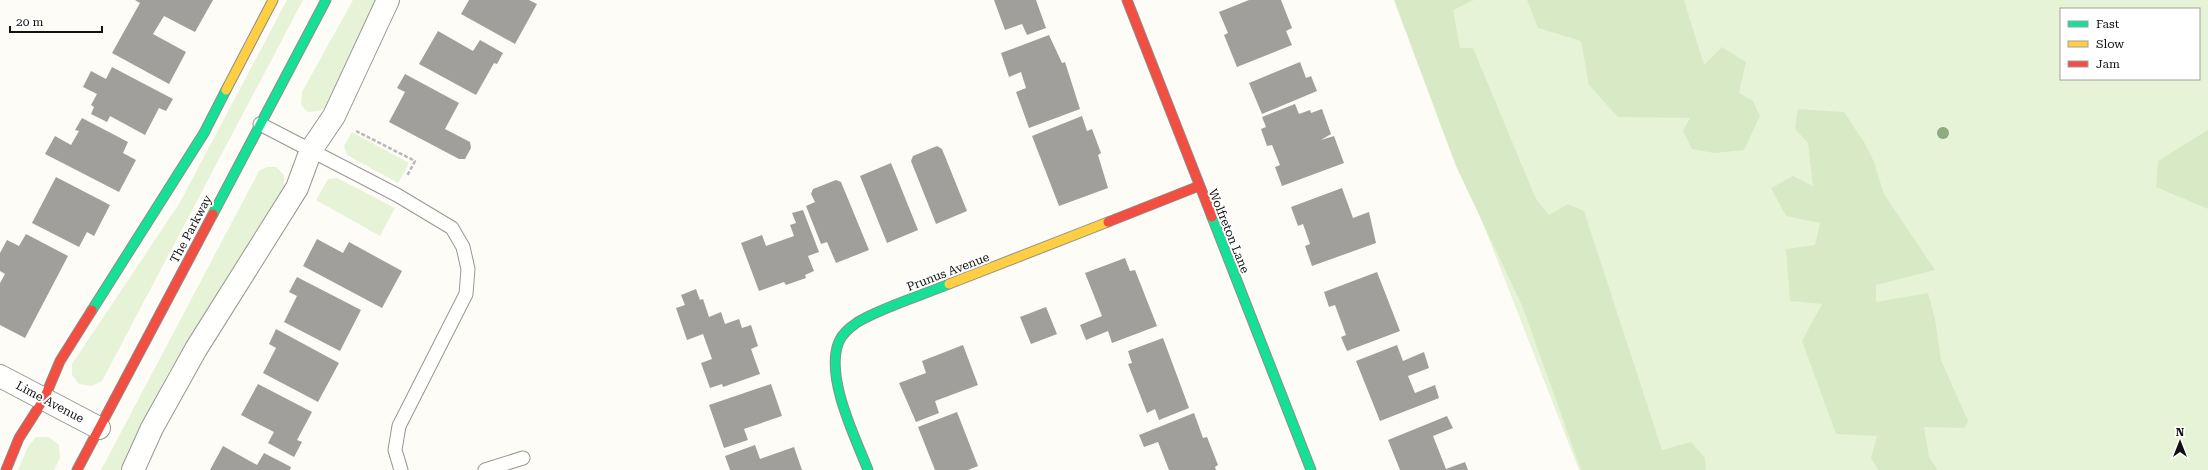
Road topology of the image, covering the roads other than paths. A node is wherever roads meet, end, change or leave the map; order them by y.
1 (273, 0) edge
2 (326, 0) edge
3 (388, 0) edge
4 (1127, 0) edge
5 (260, 124) junction
6 (311, 150) junction
7 (1199, 186) junction
8 (0, 376) edge
9 (44, 399) junction
10 (99, 428) junction
11 (523, 458) dead end
12 (6, 470) edge
13 (77, 470) edge
14 (133, 470) edge
15 (401, 470) edge
16 (485, 470) edge
17 (868, 470) edge
18 (1311, 470) edge

1 - 9 street
2 - 5 street, The Parkway
3 - 6 street
4 - 7 street, Wolfreton Lane
5 - 6 lane
5 - 10 street, The Parkway
6 - 14 street
6 - 15 lane
7 - 17 street, Prunus Avenue
7 - 18 street, Wolfreton Lane
8 - 9 street, Lime Avenue
9 - 10 street, Lime Avenue
9 - 12 street
10 - 13 street, The Parkway
11 - 16 lane

